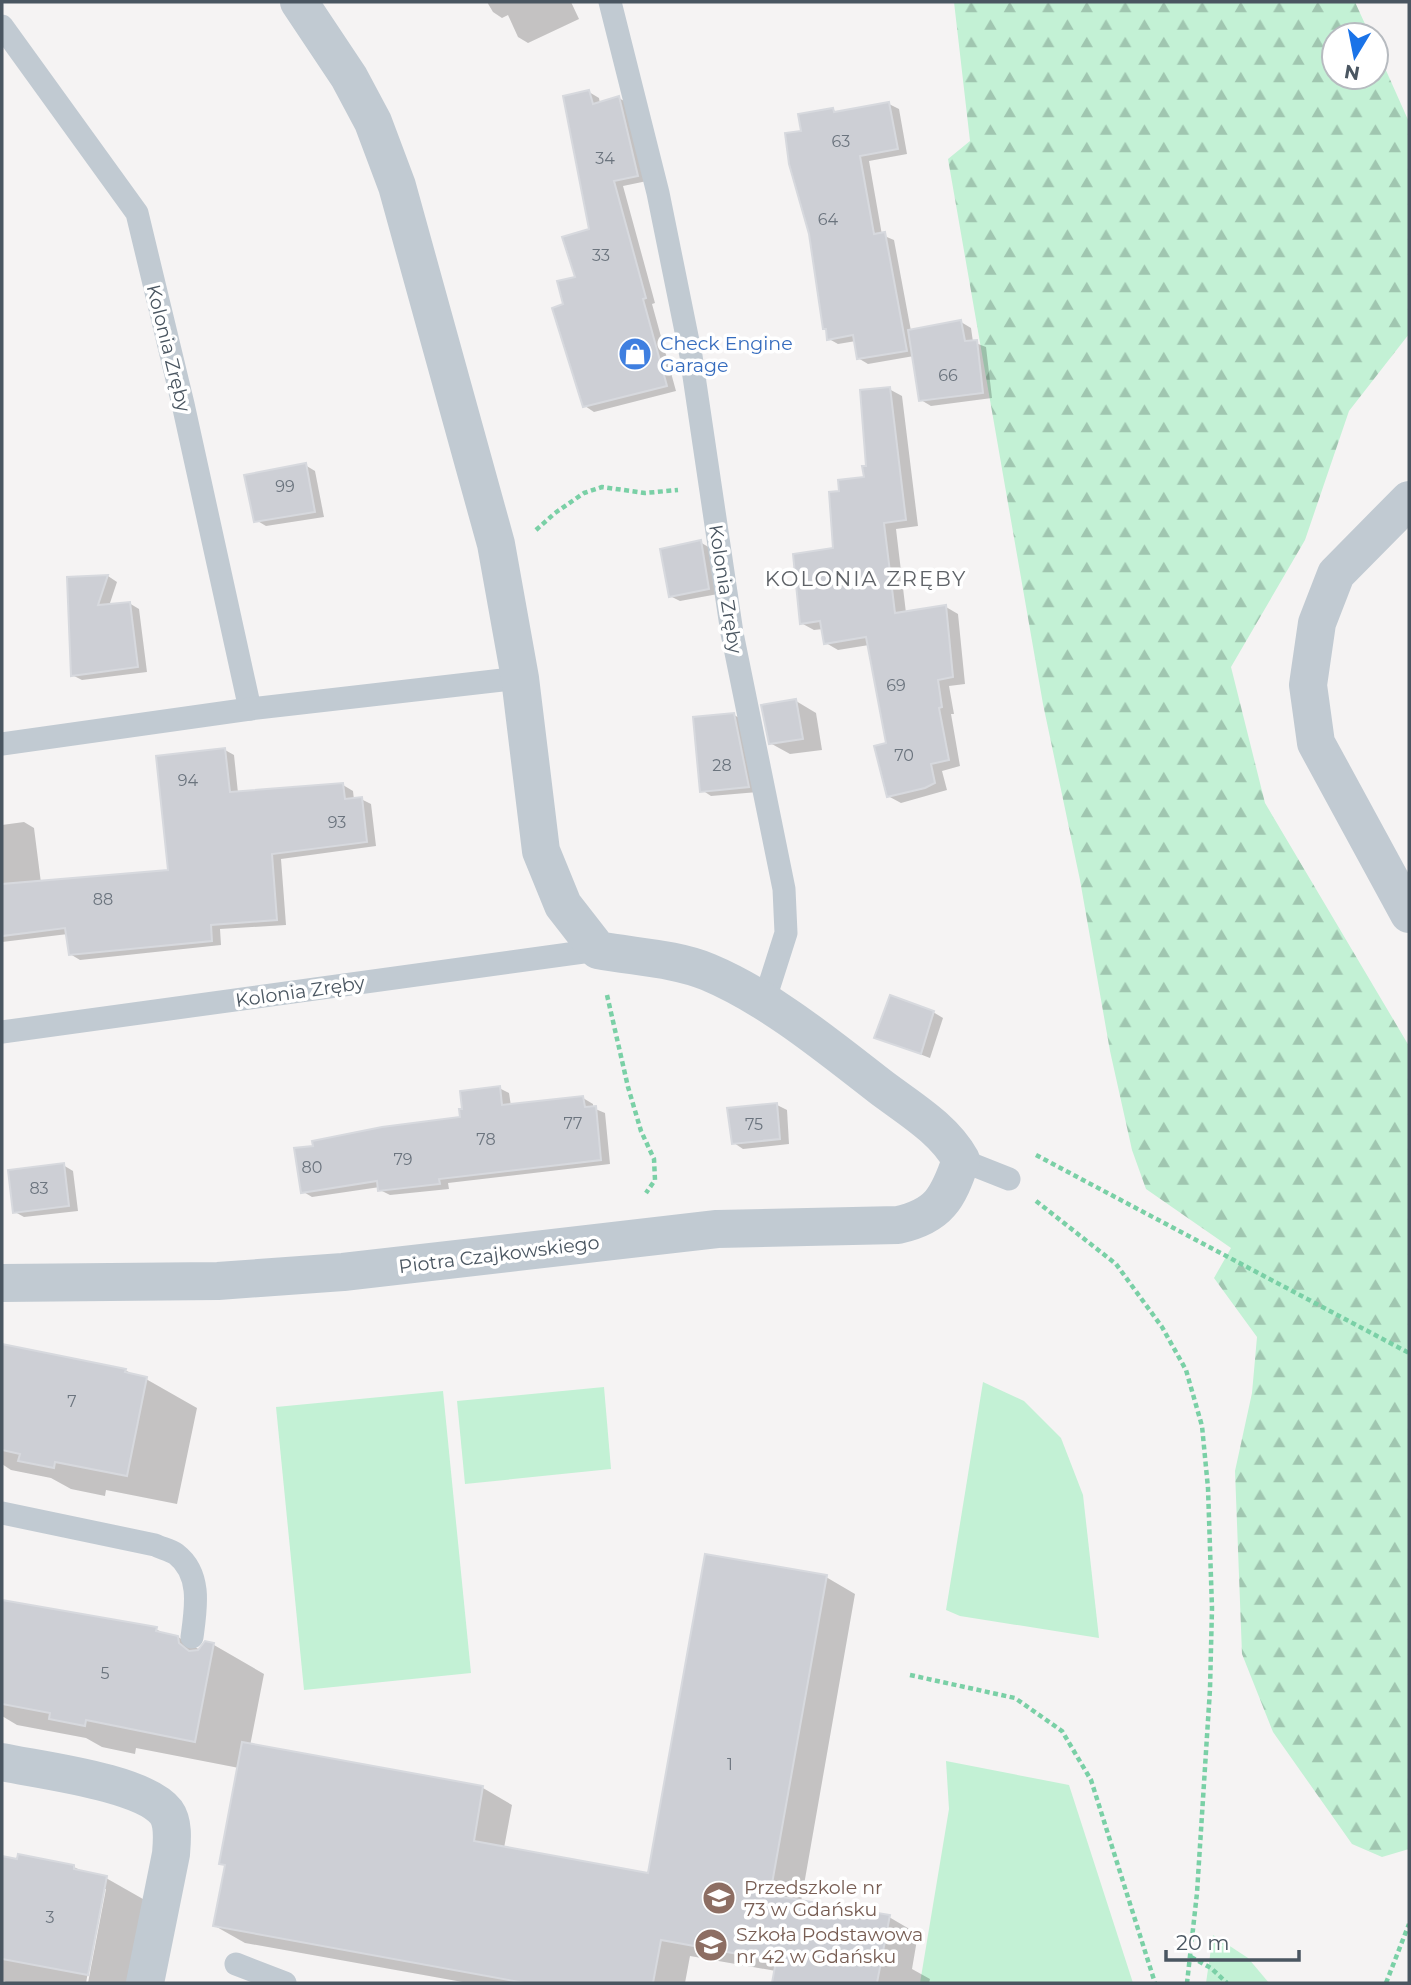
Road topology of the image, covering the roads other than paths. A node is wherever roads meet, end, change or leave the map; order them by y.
1 (299, 2) edge
2 (610, 2) edge
3 (2, 26) edge
4 (1409, 500) edge
5 (520, 678) junction
6 (250, 709) junction
7 (2, 744) edge
8 (1409, 914) edge
9 (598, 950) junction
10 (764, 1002) junction
11 (2, 1032) edge
12 (961, 1160) junction
13 (1009, 1180) road end
14 (2, 1283) edge
15 (2, 1513) edge
16 (192, 1637) dead end
17 (2, 1762) edge
18 (236, 1964) dead end
19 (145, 1983) edge
20 (285, 1983) edge

1 - 5 street
2 - 10 lane, Kolonia Zręby
3 - 6 lane, Kolonia Zręby
4 - 8 street
5 - 6 lane
5 - 9 street
6 - 7 lane
9 - 10 street, Kolonia Zręby
9 - 11 lane, Kolonia Zręby
10 - 12 street
12 - 13 lane
12 - 14 street, Piotra Czajkowskiego
15 - 16 lane
17 - 19 street
18 - 20 lane

